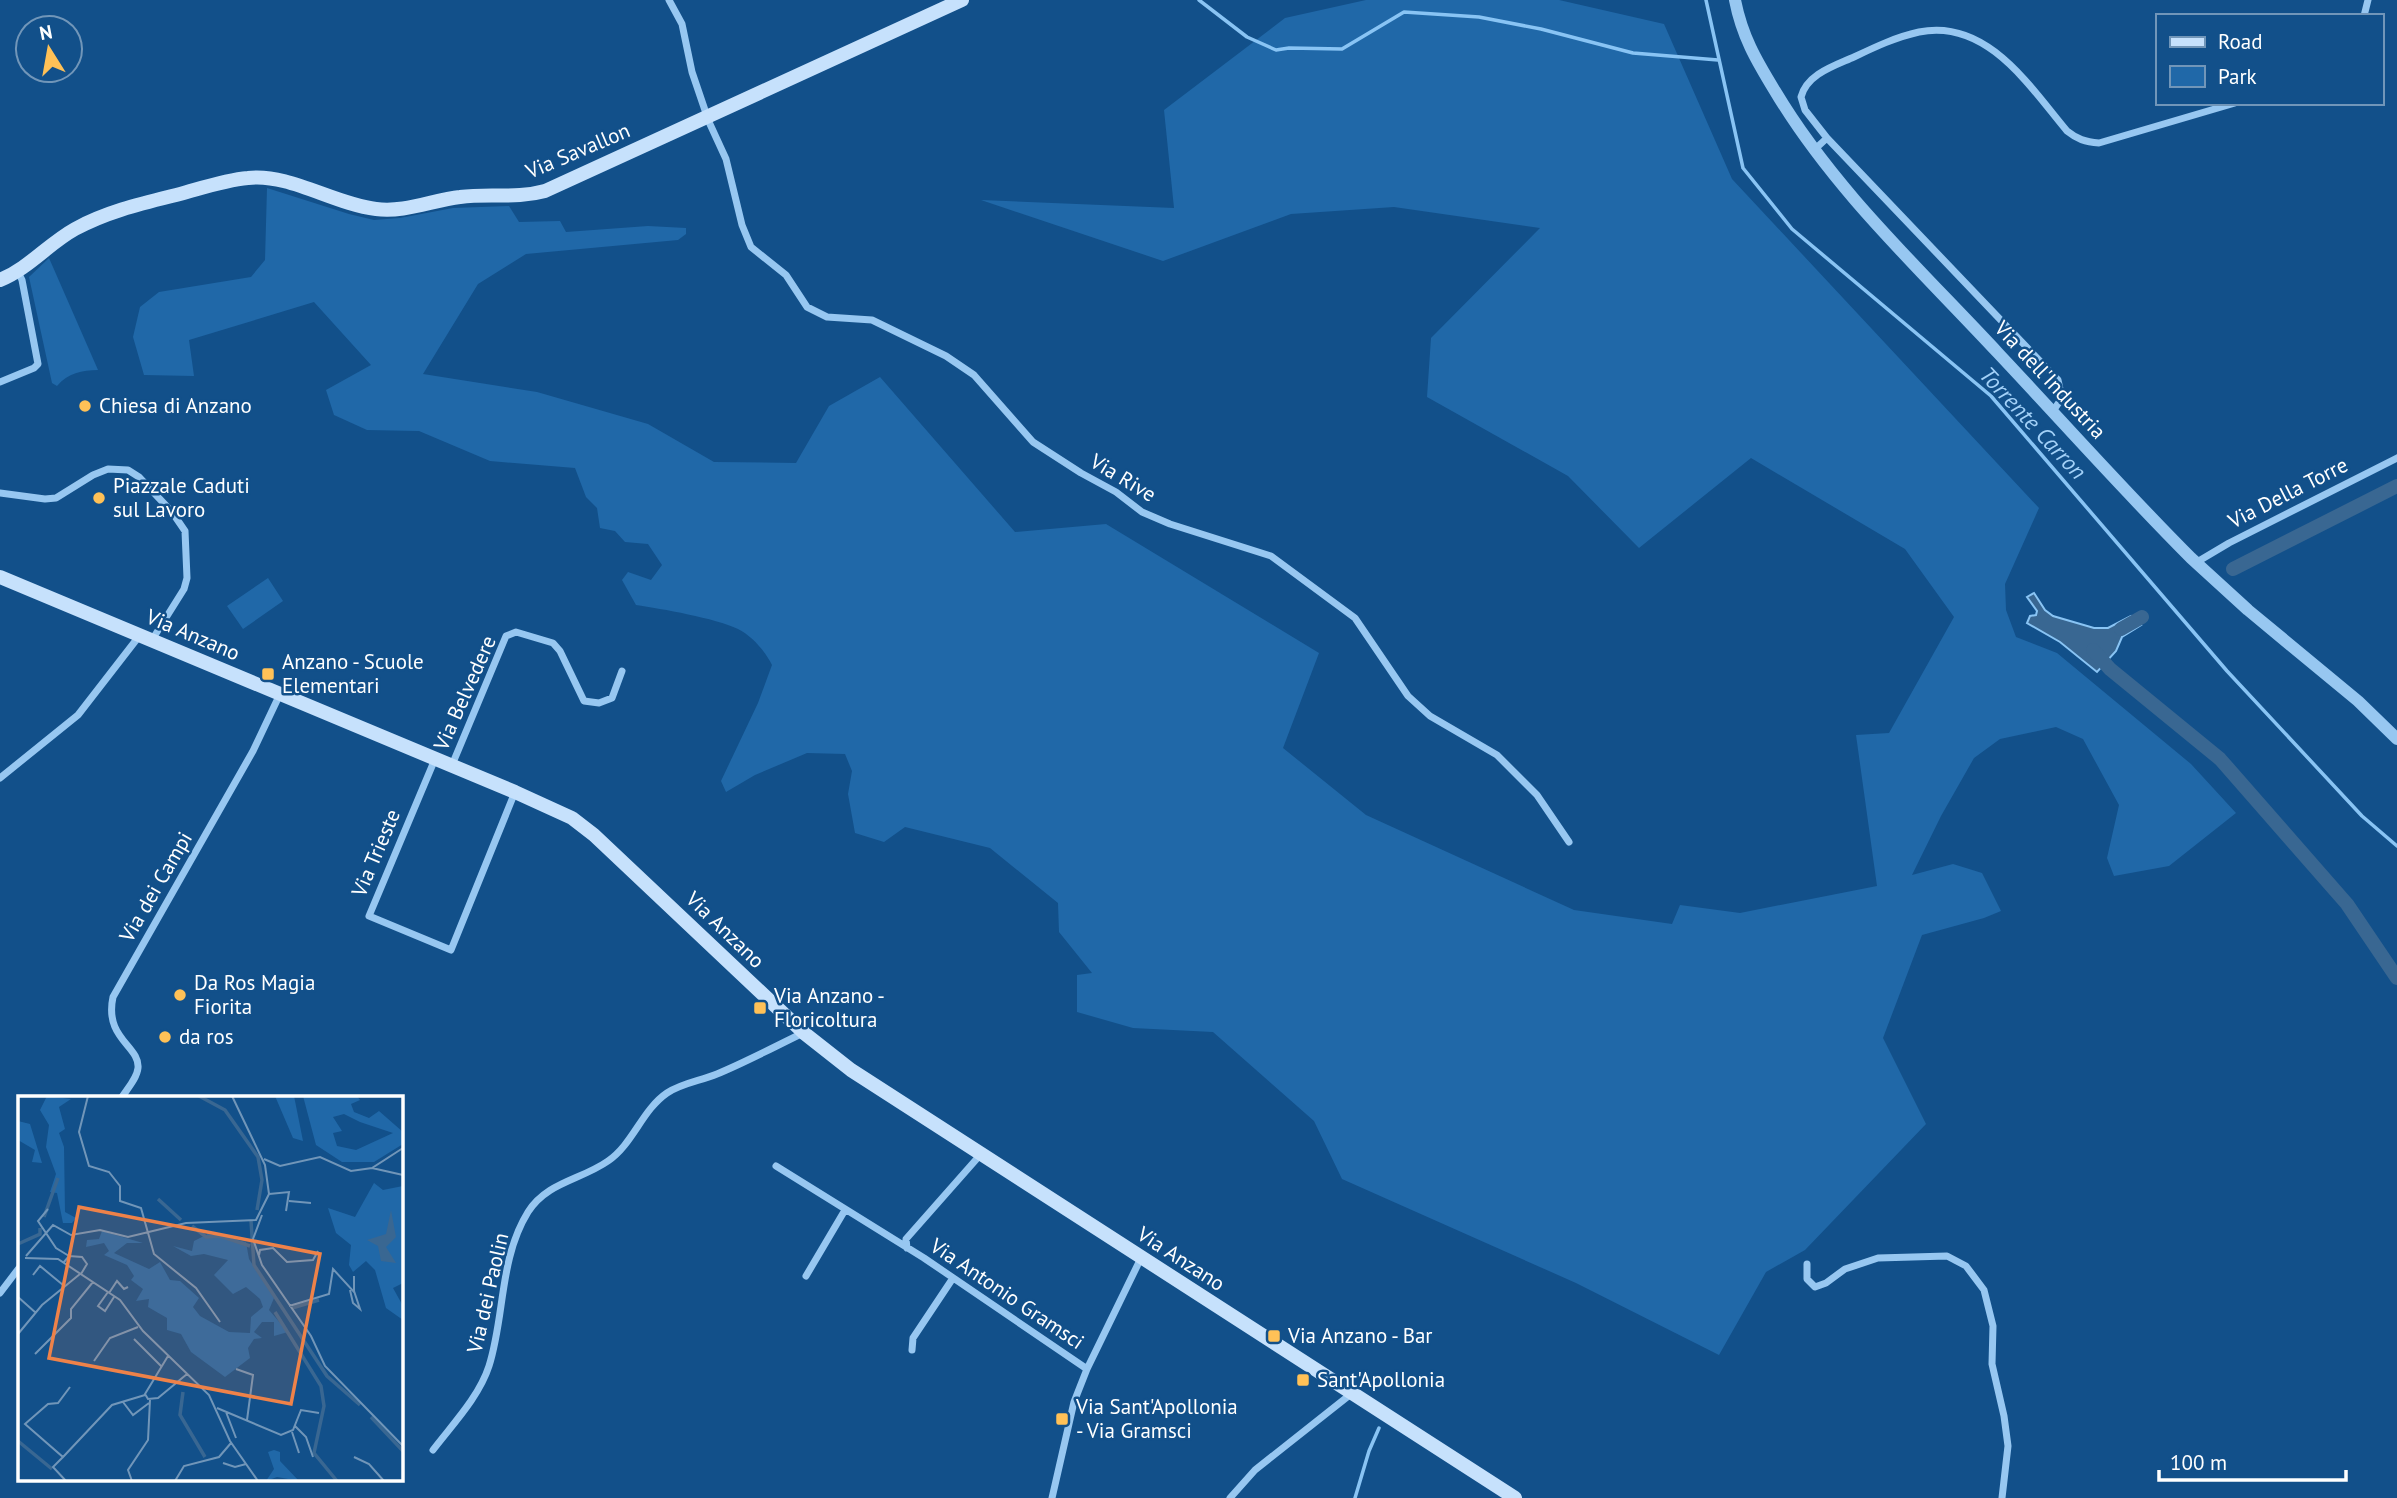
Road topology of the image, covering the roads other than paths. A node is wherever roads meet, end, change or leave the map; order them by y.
1 (669, 0) edge
2 (962, 0) edge
3 (1735, 0) edge
4 (2228, 105) edge
5 (707, 116) junction
6 (1828, 138) junction
7 (1814, 150) junction
8 (18, 272) junction
9 (0, 280) edge
10 (0, 382) edge
11 (2053, 411) junction
12 (2397, 458) edge
13 (0, 492) edge
14 (2197, 562) junction
15 (0, 577) edge
16 (146, 638) junction
17 (622, 671) dead end
18 (280, 694) junction
19 (2397, 739) edge
20 (435, 759) junction
21 (452, 766) junction
22 (0, 778) edge
23 (515, 792) junction
24 (1569, 842) dead end
25 (804, 1033) junction
26 (123, 1096) edge
27 (981, 1154) junction
28 (776, 1166) dead end
29 (845, 1210) junction
30 (907, 1248) junction
31 (1141, 1258) junction
32 (1807, 1264) dead end
33 (18, 1269) edge
34 (806, 1276) dead end
35 (953, 1278) junction
36 (0, 1293) edge
37 (912, 1350) dead end
38 (1087, 1369) junction
39 (1351, 1394) junction
40 (433, 1450) dead end
41 (1052, 1498) edge
42 (1230, 1498) edge
43 (1515, 1498) edge
44 (2002, 1498) edge

1 - 5 street, Via Rive
2 - 5 main road, Via Savallon
3 - 7 street, Via dell'Industria
4 - 6 street
5 - 8 main road, Via Savallon
5 - 24 street, Via Rive
6 - 7 street
6 - 11 street
7 - 11 street, Via dell'Industria
8 - 9 main road, Via Savallon
8 - 10 street
11 - 14 street, Via dell'Industria
12 - 14 street, Via Della Torre
13 - 16 street
14 - 19 street, Via dell'Industria
15 - 16 main road, Via Anzano
16 - 18 main road, Via Anzano
16 - 22 street
17 - 21 street, Via Belvedere
18 - 20 main road, Via Anzano
18 - 26 street, Via dei Campi
20 - 21 main road, Via Anzano
20 - 23 street, Via Trieste
21 - 23 main road, Via Anzano
23 - 25 main road, Via Anzano
25 - 27 main road, Via Anzano
25 - 40 street, Via dei Paolin
27 - 30 street, Via Antonio Gramsci
27 - 31 main road, Via Anzano
28 - 29 street, Via Antonio Gramsci
29 - 30 street, Via Antonio Gramsci
29 - 34 street
30 - 35 street, Via Antonio Gramsci
31 - 38 street
31 - 39 main road, Via Anzano
32 - 44 street
33 - 36 street
35 - 37 street
35 - 38 street, Via Antonio Gramsci
38 - 41 street
39 - 42 street
39 - 43 main road, Via Anzano

